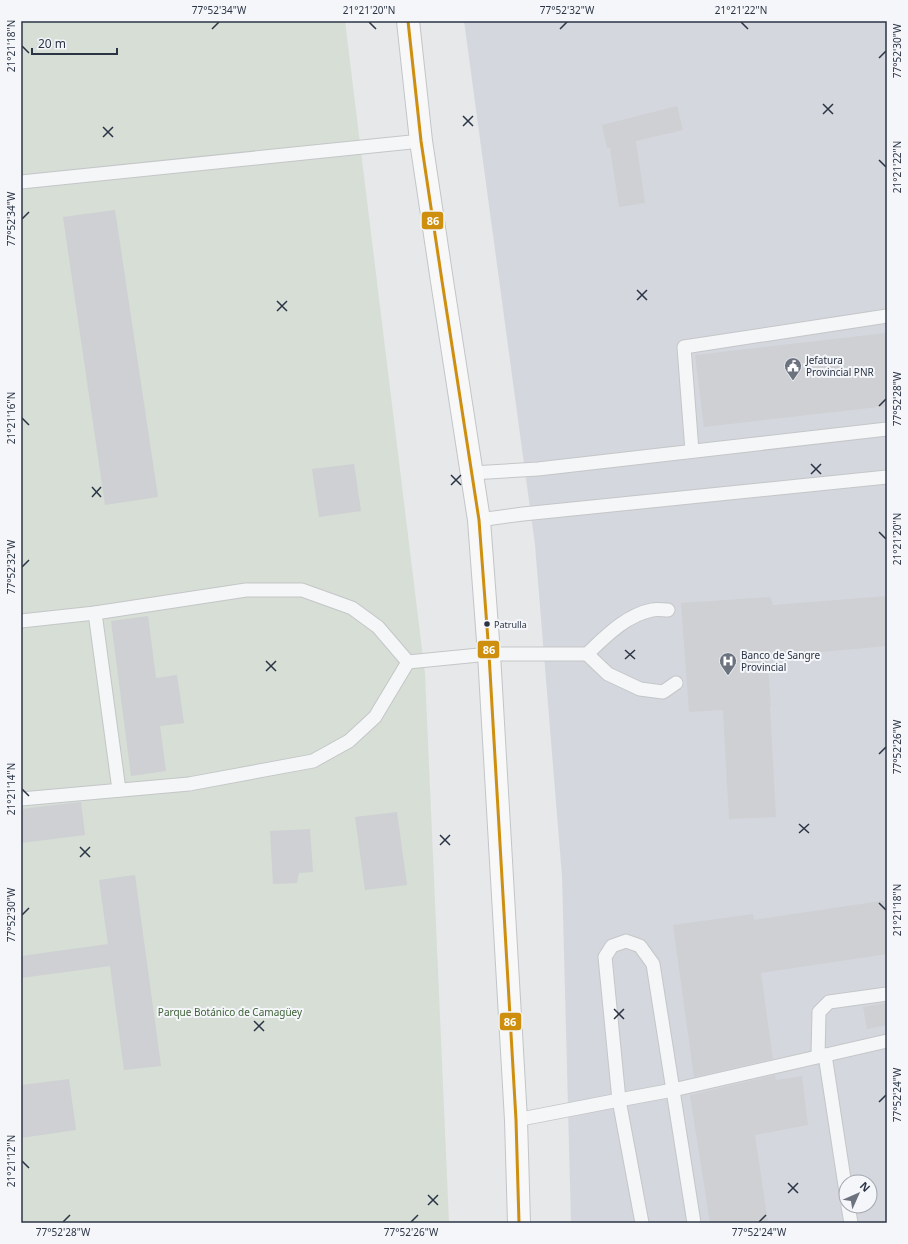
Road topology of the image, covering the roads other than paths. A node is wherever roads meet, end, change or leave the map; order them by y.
1 (408, 21) edge
2 (422, 141) junction
3 (21, 182) edge
4 (887, 316) edge
5 (887, 429) edge
6 (692, 451) junction
7 (472, 474) junction
8 (887, 477) edge
9 (479, 520) junction
10 (668, 610) dead end
11 (95, 613) junction
12 (21, 621) edge
13 (489, 654) junction
14 (587, 654) junction
15 (408, 662) junction
16 (676, 683) dead end
17 (119, 790) junction
18 (21, 799) edge
19 (887, 994) edge
20 (887, 1040) edge
21 (822, 1056) junction
22 (673, 1090) junction
23 (619, 1100) junction
24 (516, 1120) junction
25 (843, 1174) edge
26 (519, 1223) edge
27 (642, 1223) edge
28 (694, 1223) edge

1 - 2 main road
2 - 3 lane
2 - 7 main road
4 - 6 lane
5 - 6 lane
6 - 7 lane
7 - 9 main road
8 - 9 lane
9 - 13 main road
10 - 14 lane
11 - 12 lane
11 - 15 lane
11 - 17 lane
13 - 14 lane
13 - 15 lane
13 - 24 main road
14 - 16 lane
15 - 17 lane
17 - 18 lane
19 - 21 lane
20 - 21 lane
21 - 22 lane
21 - 25 lane
22 - 23 lane
22 - 23 lane
22 - 28 lane
23 - 24 lane
23 - 27 lane
24 - 26 main road

